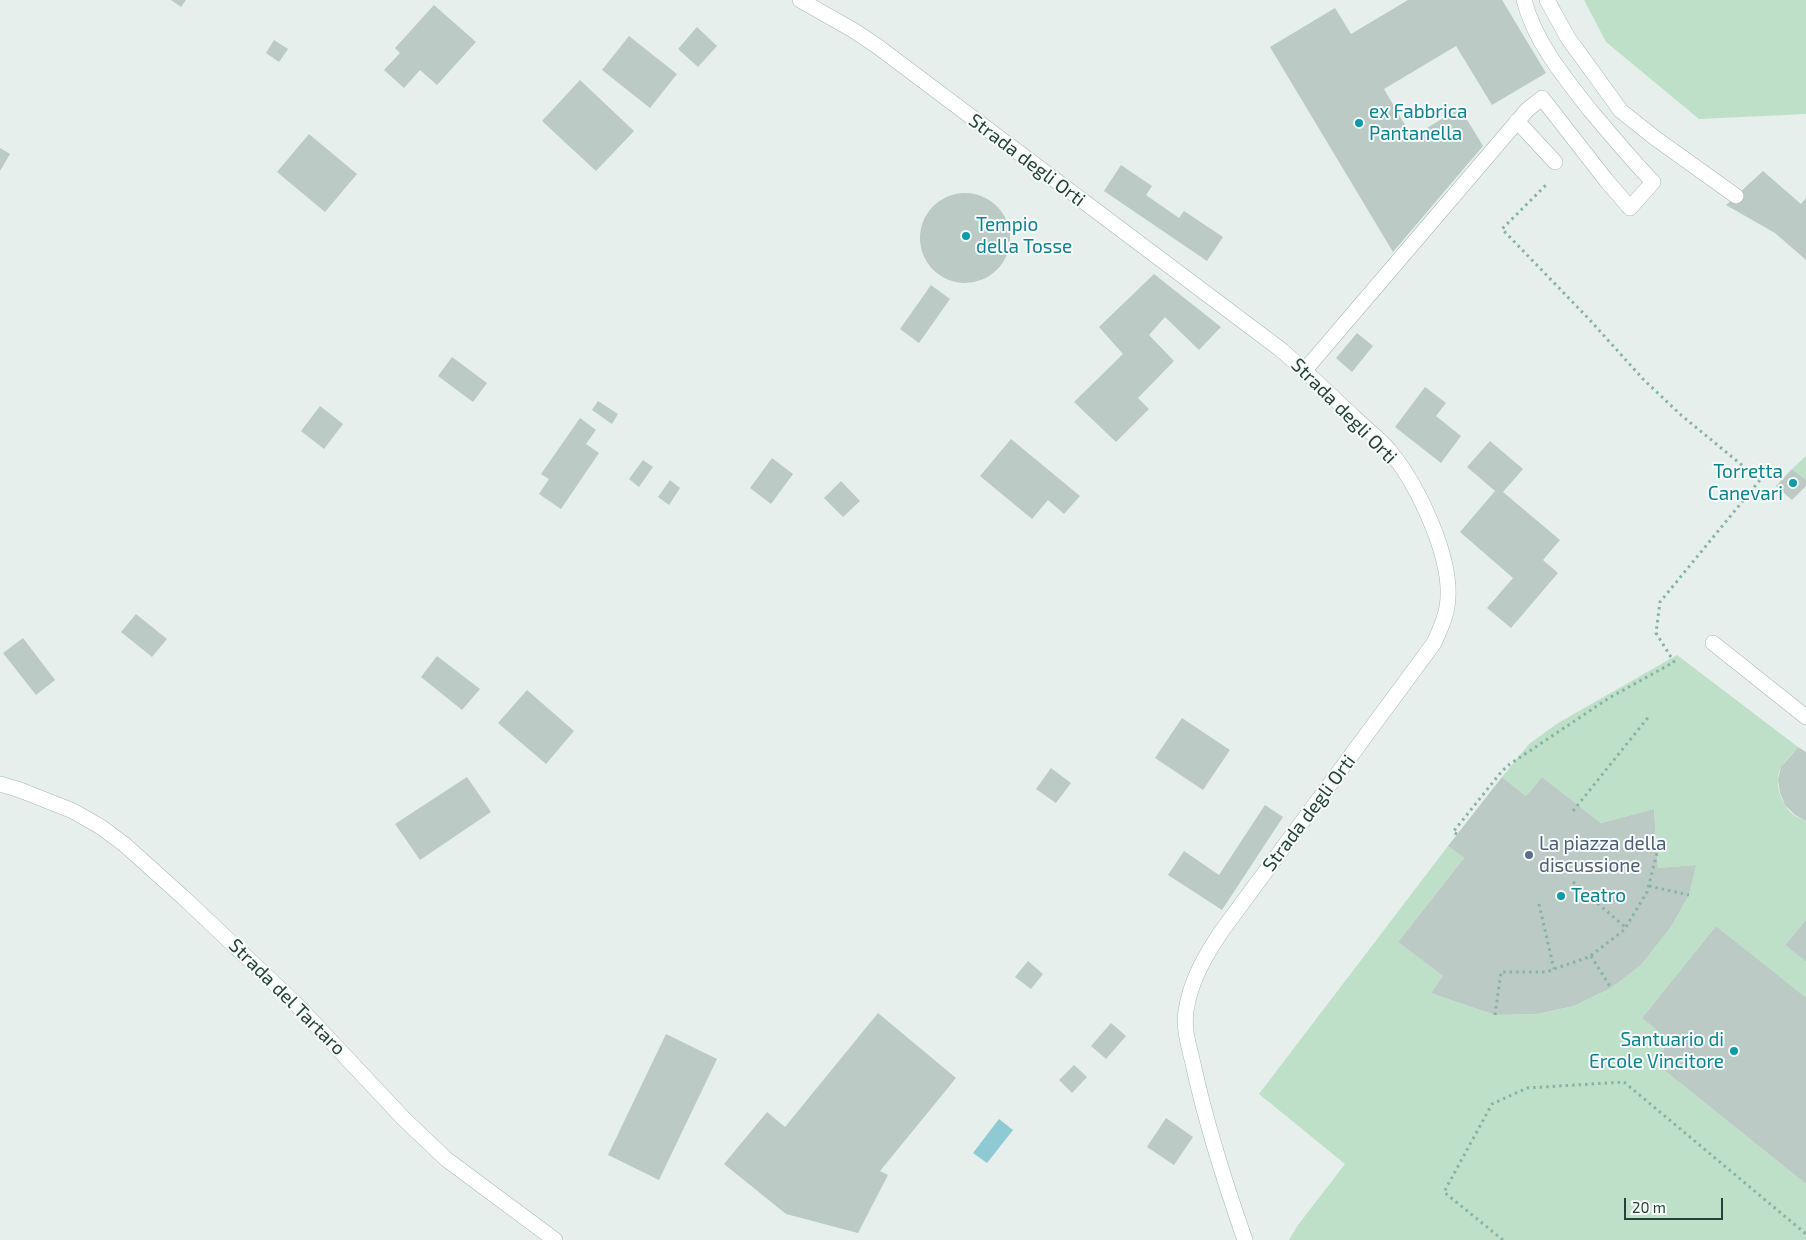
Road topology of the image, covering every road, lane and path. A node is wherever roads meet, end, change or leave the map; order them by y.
1 (800, 0) edge
2 (1524, 0) edge
3 (1547, 0) edge
4 (1517, 121) junction
5 (1556, 162) joint
6 (1736, 196) dead end
7 (1305, 370) junction
8 (1713, 643) dead end
9 (1650, 715) dead end
10 (1806, 717) edge
11 (0, 784) edge
12 (1573, 811) dead end
13 (1457, 834) dead end
14 (1586, 847) dead end
15 (1573, 882) dead end
16 (1649, 886) junction
17 (1689, 895) dead end
18 (1539, 904) dead end
19 (1626, 927) junction
20 (1590, 956) junction
21 (1554, 969) junction
22 (1611, 988) dead end
23 (1495, 1014) dead end
24 (1806, 1234) edge
25 (554, 1240) edge
26 (1245, 1240) edge
27 (1503, 1240) edge

1 - 7 street, Strada degli Orti
2 - 4 street
3 - 6 street
4 - 5 street
4 - 7 street
5 - 13 path
7 - 26 street, Strada degli Orti
8 - 10 street
9 - 12 path
11 - 25 street, Strada del Tartaro
14 - 16 path
15 - 19 path
16 - 17 path
16 - 19 path
18 - 21 path
19 - 20 path
20 - 21 path
20 - 22 path
21 - 23 path
24 - 27 path

